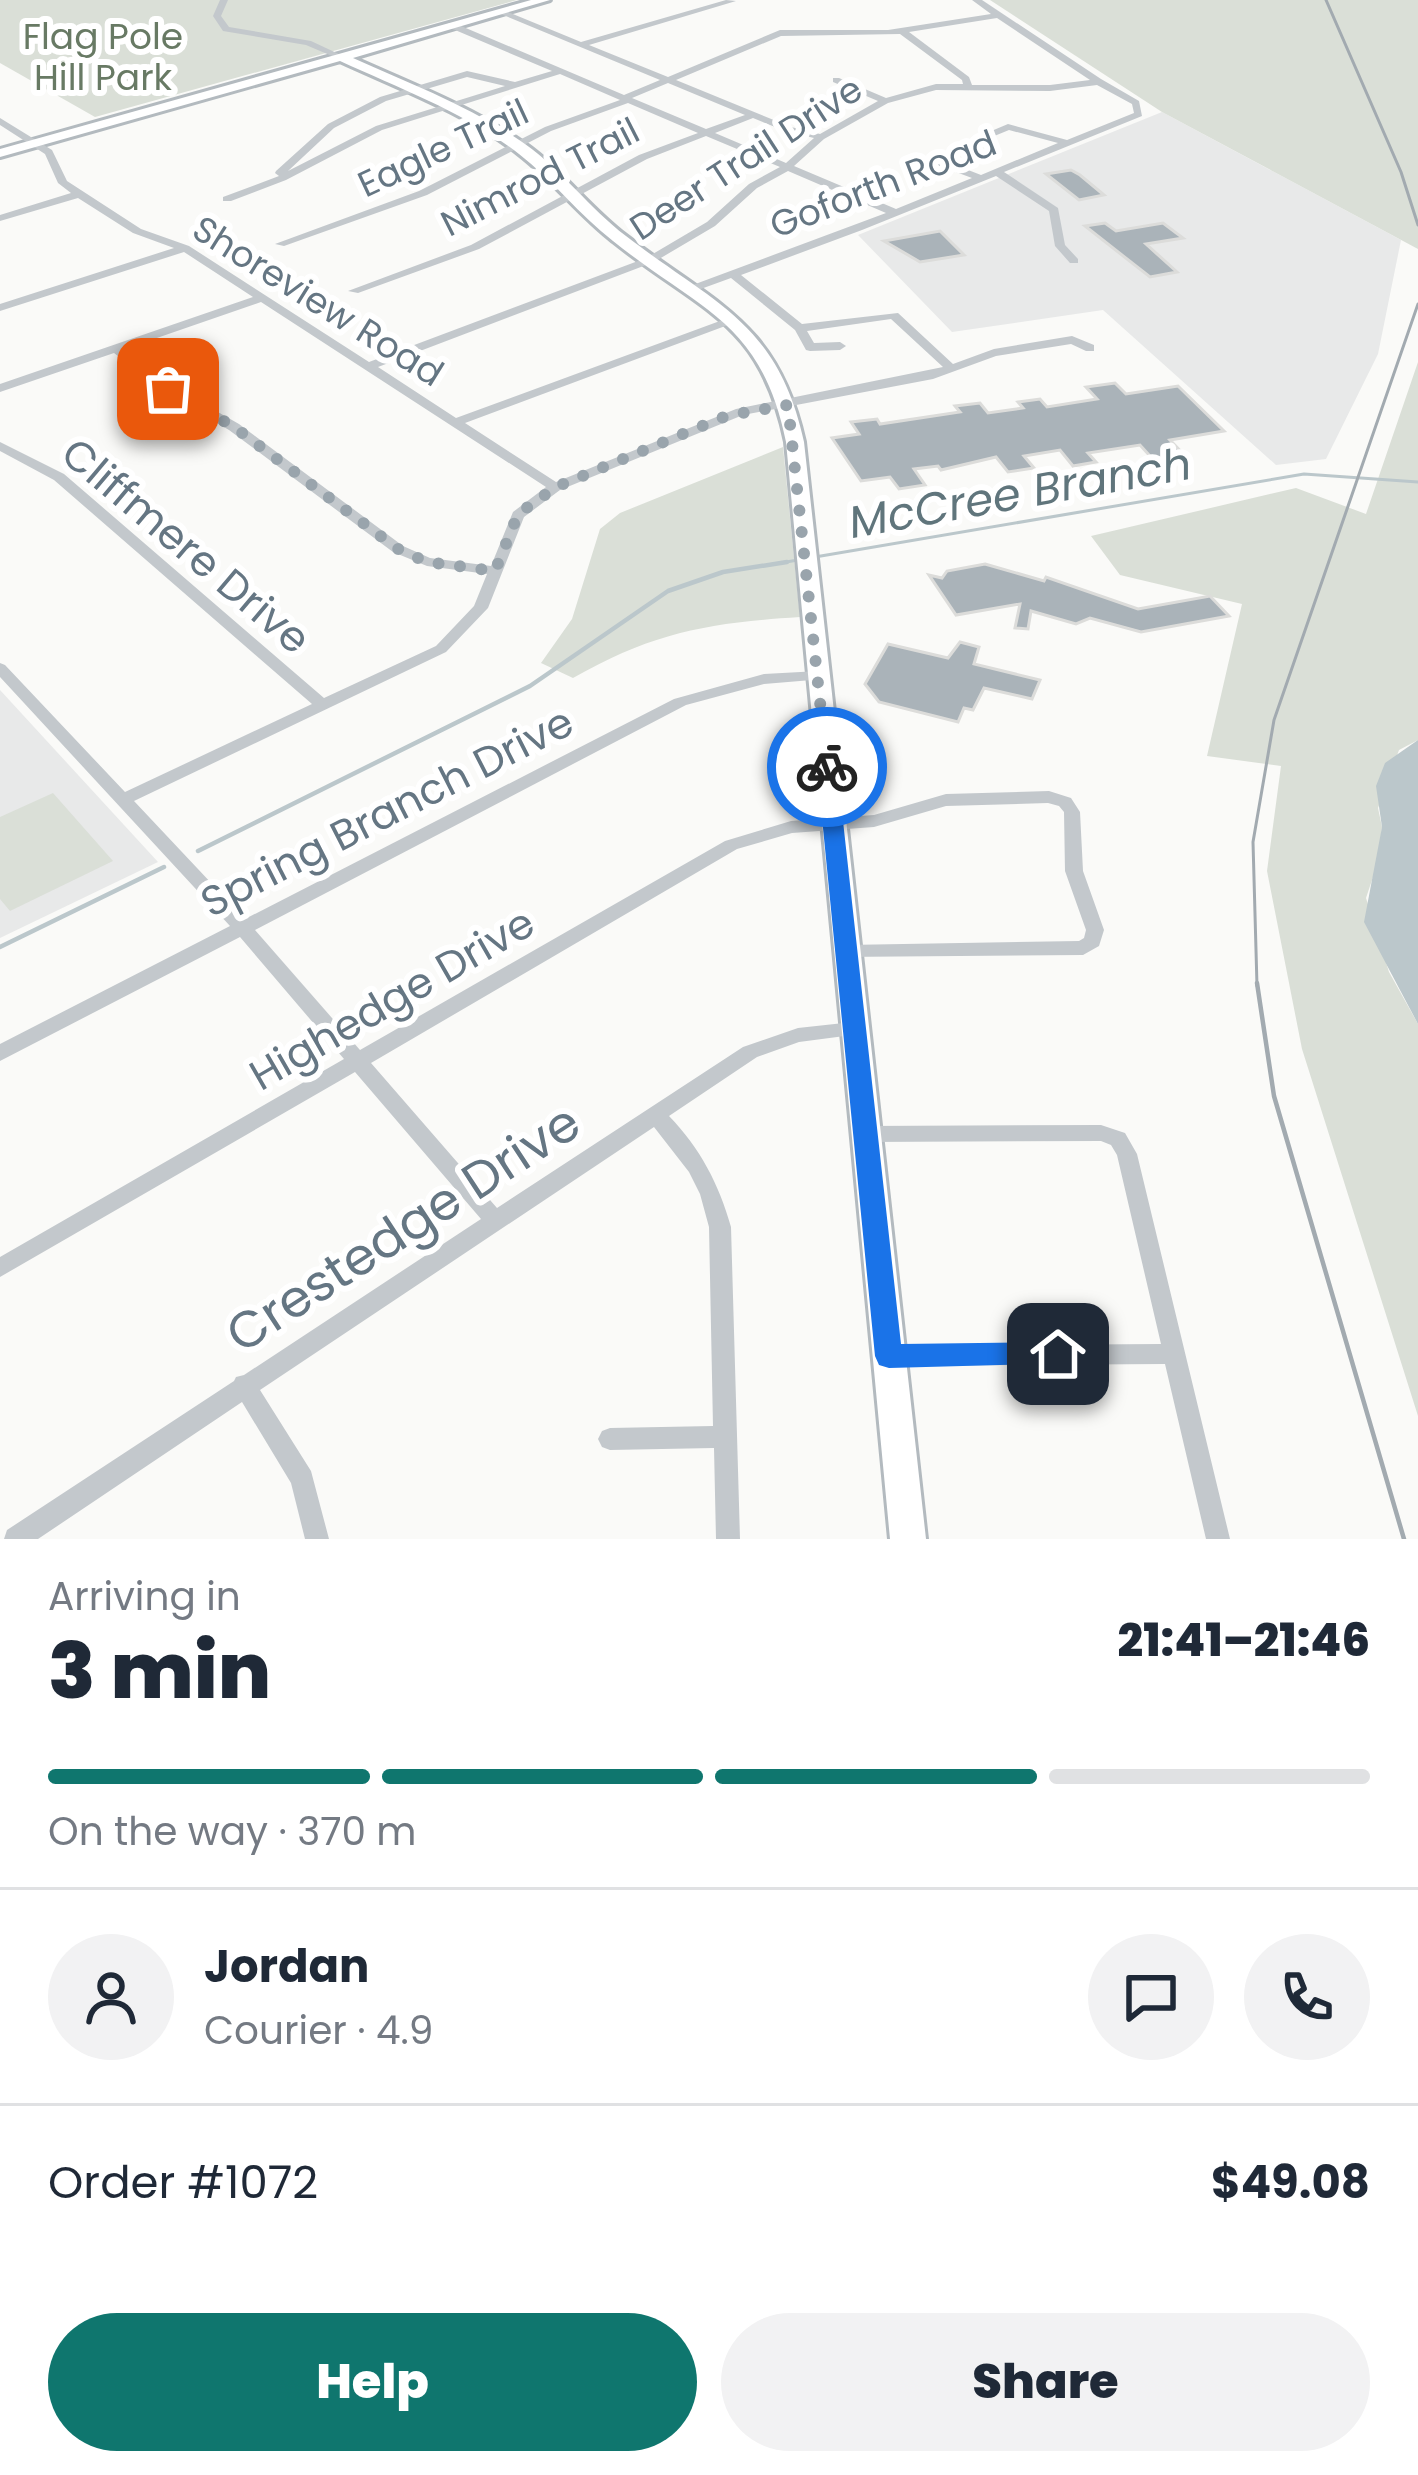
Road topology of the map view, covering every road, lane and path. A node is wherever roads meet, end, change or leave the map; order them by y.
1 (224, 0) edge
2 (544, 0) edge
3 (976, 0) edge
4 (732, 1) edge
5 (500, 12) junction
6 (998, 15) junction
7 (451, 25) junction
8 (902, 31) junction
9 (580, 45) junction
10 (339, 56) junction
11 (562, 71) junction
12 (667, 80) junction
13 (836, 80) dead end
14 (1100, 82) junction
15 (514, 85) junction
16 (968, 86) junction
17 (410, 89) junction
18 (627, 99) junction
19 (885, 101) junction
20 (444, 106) junction
21 (753, 115) junction
22 (0, 122) edge
23 (705, 132) junction
24 (820, 137) junction
25 (34, 143) junction
26 (1069, 143) junction
27 (517, 145) junction
28 (0, 153) edge
29 (788, 167) junction
30 (997, 172) junction
31 (282, 178) junction
32 (980, 178) junction
33 (79, 194) junction
34 (571, 196) junction
35 (227, 199) dead end
36 (896, 213) junction
37 (0, 218) edge
38 (280, 244) dead end
39 (185, 248) junction
40 (650, 260) junction
41 (1074, 261) dead end
42 (733, 274) junction
43 (694, 288) junction
44 (354, 291) dead end
45 (262, 298) junction
46 (0, 308) edge
47 (732, 320) junction
48 (800, 328) junction
49 (840, 346) dead end
50 (1090, 348) dead end
51 (118, 350) junction
52 (369, 367) junction
53 (951, 368) junction
54 (0, 388) edge
55 (788, 405) junction
56 (454, 422) junction
57 (0, 446) edge
58 (556, 487) junction
59 (495, 571) junction
60 (0, 668) edge
61 (819, 676) junction
62 (324, 706) junction
63 (127, 798) junction
64 (833, 824) junction
65 (242, 927) junction
66 (846, 952) junction
67 (854, 1029) junction
68 (0, 1053) edge
69 (359, 1059) junction
70 (656, 1116) junction
71 (865, 1134) junction
72 (495, 1221) junction
73 (0, 1268) edge
74 (1175, 1354) junction
75 (889, 1356) junction
76 (244, 1385) junction
77 (724, 1437) junction
78 (610, 1439) dead end
79 (16, 1539) edge
80 (317, 1539) edge
81 (728, 1539) edge
82 (908, 1539) edge
83 (1218, 1539) edge

1 - 10 street
2 - 5 street
3 - 6 street, Goforth Road
4 - 9 street
5 - 7 street
5 - 9 street
6 - 8 street, Eagle Trail
6 - 14 street, Goforth Road
7 - 10 street
7 - 11 street
8 - 12 street, Eagle Trail
8 - 16 street
9 - 12 street
10 - 17 street
10 - 25 street
11 - 15 street
11 - 18 street
12 - 18 street, Eagle Trail
12 - 21 street
13 - 19 street
14 - 16 street, Deer Trail Drive
14 - 26 street, Goforth Road
15 - 17 street
15 - 20 street
16 - 19 street, Deer Trail Drive
17 - 20 street
17 - 31 street
18 - 23 street
18 - 27 street, Eagle Trail
19 - 24 street, Deer Trail Drive
20 - 27 street
20 - 31 street
21 - 23 street, Nimrod Trail
21 - 24 street
22 - 25 street, Shoreview Road
23 - 29 street
23 - 34 street, Nimrod Trail
24 - 29 street, Deer Trail Drive
25 - 28 street
25 - 33 street, Shoreview Road
26 - 30 street, Goforth Road
26 - 32 street
27 - 34 street
27 - 38 street, Eagle Trail
29 - 36 street
29 - 40 street, Deer Trail Drive
30 - 32 street, Goforth Road
30 - 41 street
31 - 35 street
32 - 36 street, Goforth Road
33 - 37 street
33 - 39 street, Shoreview Road
34 - 40 street
34 - 44 street, Nimrod Trail
36 - 42 street, Goforth Road
39 - 45 street, Shoreview Road
39 - 46 street
40 - 43 street
40 - 52 street, Deer Trail Drive
42 - 43 street, Goforth Road
42 - 48 street
43 - 47 street
45 - 51 street
45 - 52 street, Shoreview Road
47 - 55 street
47 - 56 street
48 - 49 street
48 - 53 street
50 - 53 street
51 - 54 street
51 - 59 street
52 - 56 street, Shoreview Road
53 - 55 street
55 - 58 street
55 - 61 street
56 - 58 street, Shoreview Road
57 - 62 street, Cliffmere Drive
58 - 59 street
59 - 62 street
60 - 63 street
61 - 64 street
61 - 65 street, Spring Branch Drive
62 - 63 street
63 - 65 street
64 - 66 street
64 - 66 street, Highedge Drive
64 - 69 street, Highedge Drive
65 - 68 street, Spring Branch Drive
65 - 69 street
66 - 67 street
67 - 70 street, Crestedge Drive
67 - 71 street
69 - 72 street
69 - 73 street, Highedge Drive
70 - 72 street, Crestedge Drive
70 - 77 street
71 - 74 street
71 - 75 street
72 - 76 street, Crestedge Drive
74 - 75 street
74 - 83 street
75 - 82 street
76 - 79 street, Crestedge Drive
76 - 80 street
77 - 78 street
77 - 81 street

